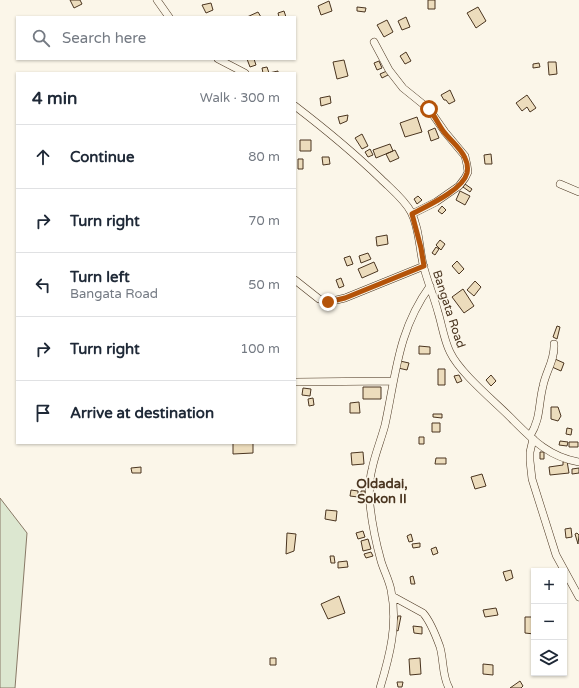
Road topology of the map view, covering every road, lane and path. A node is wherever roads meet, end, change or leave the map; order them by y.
1 (157, 0) edge
2 (167, 16) edge
3 (374, 42) dead end
4 (220, 60) edge
5 (242, 72) edge
6 (296, 107) edge
7 (560, 184) dead end
8 (579, 192) edge
9 (412, 214) junction
10 (424, 266) junction
11 (296, 281) edge
12 (430, 286) junction
13 (554, 344) dead end
14 (393, 381) junction
15 (296, 382) edge
16 (531, 438) junction
17 (579, 462) edge
18 (392, 596) junction
19 (579, 597) edge
20 (380, 688) edge
21 (449, 688) edge

1 - 2 street
3 - 9 street
4 - 5 street
6 - 9 street, Bangata Road
7 - 8 street
9 - 10 street, Bangata Road
10 - 11 street
10 - 12 street, Bangata Road
12 - 14 street
12 - 16 street, Bangata Road
13 - 16 street
14 - 15 street
14 - 18 street
16 - 17 street, Bangata Road
16 - 19 street
18 - 20 street
18 - 21 street

